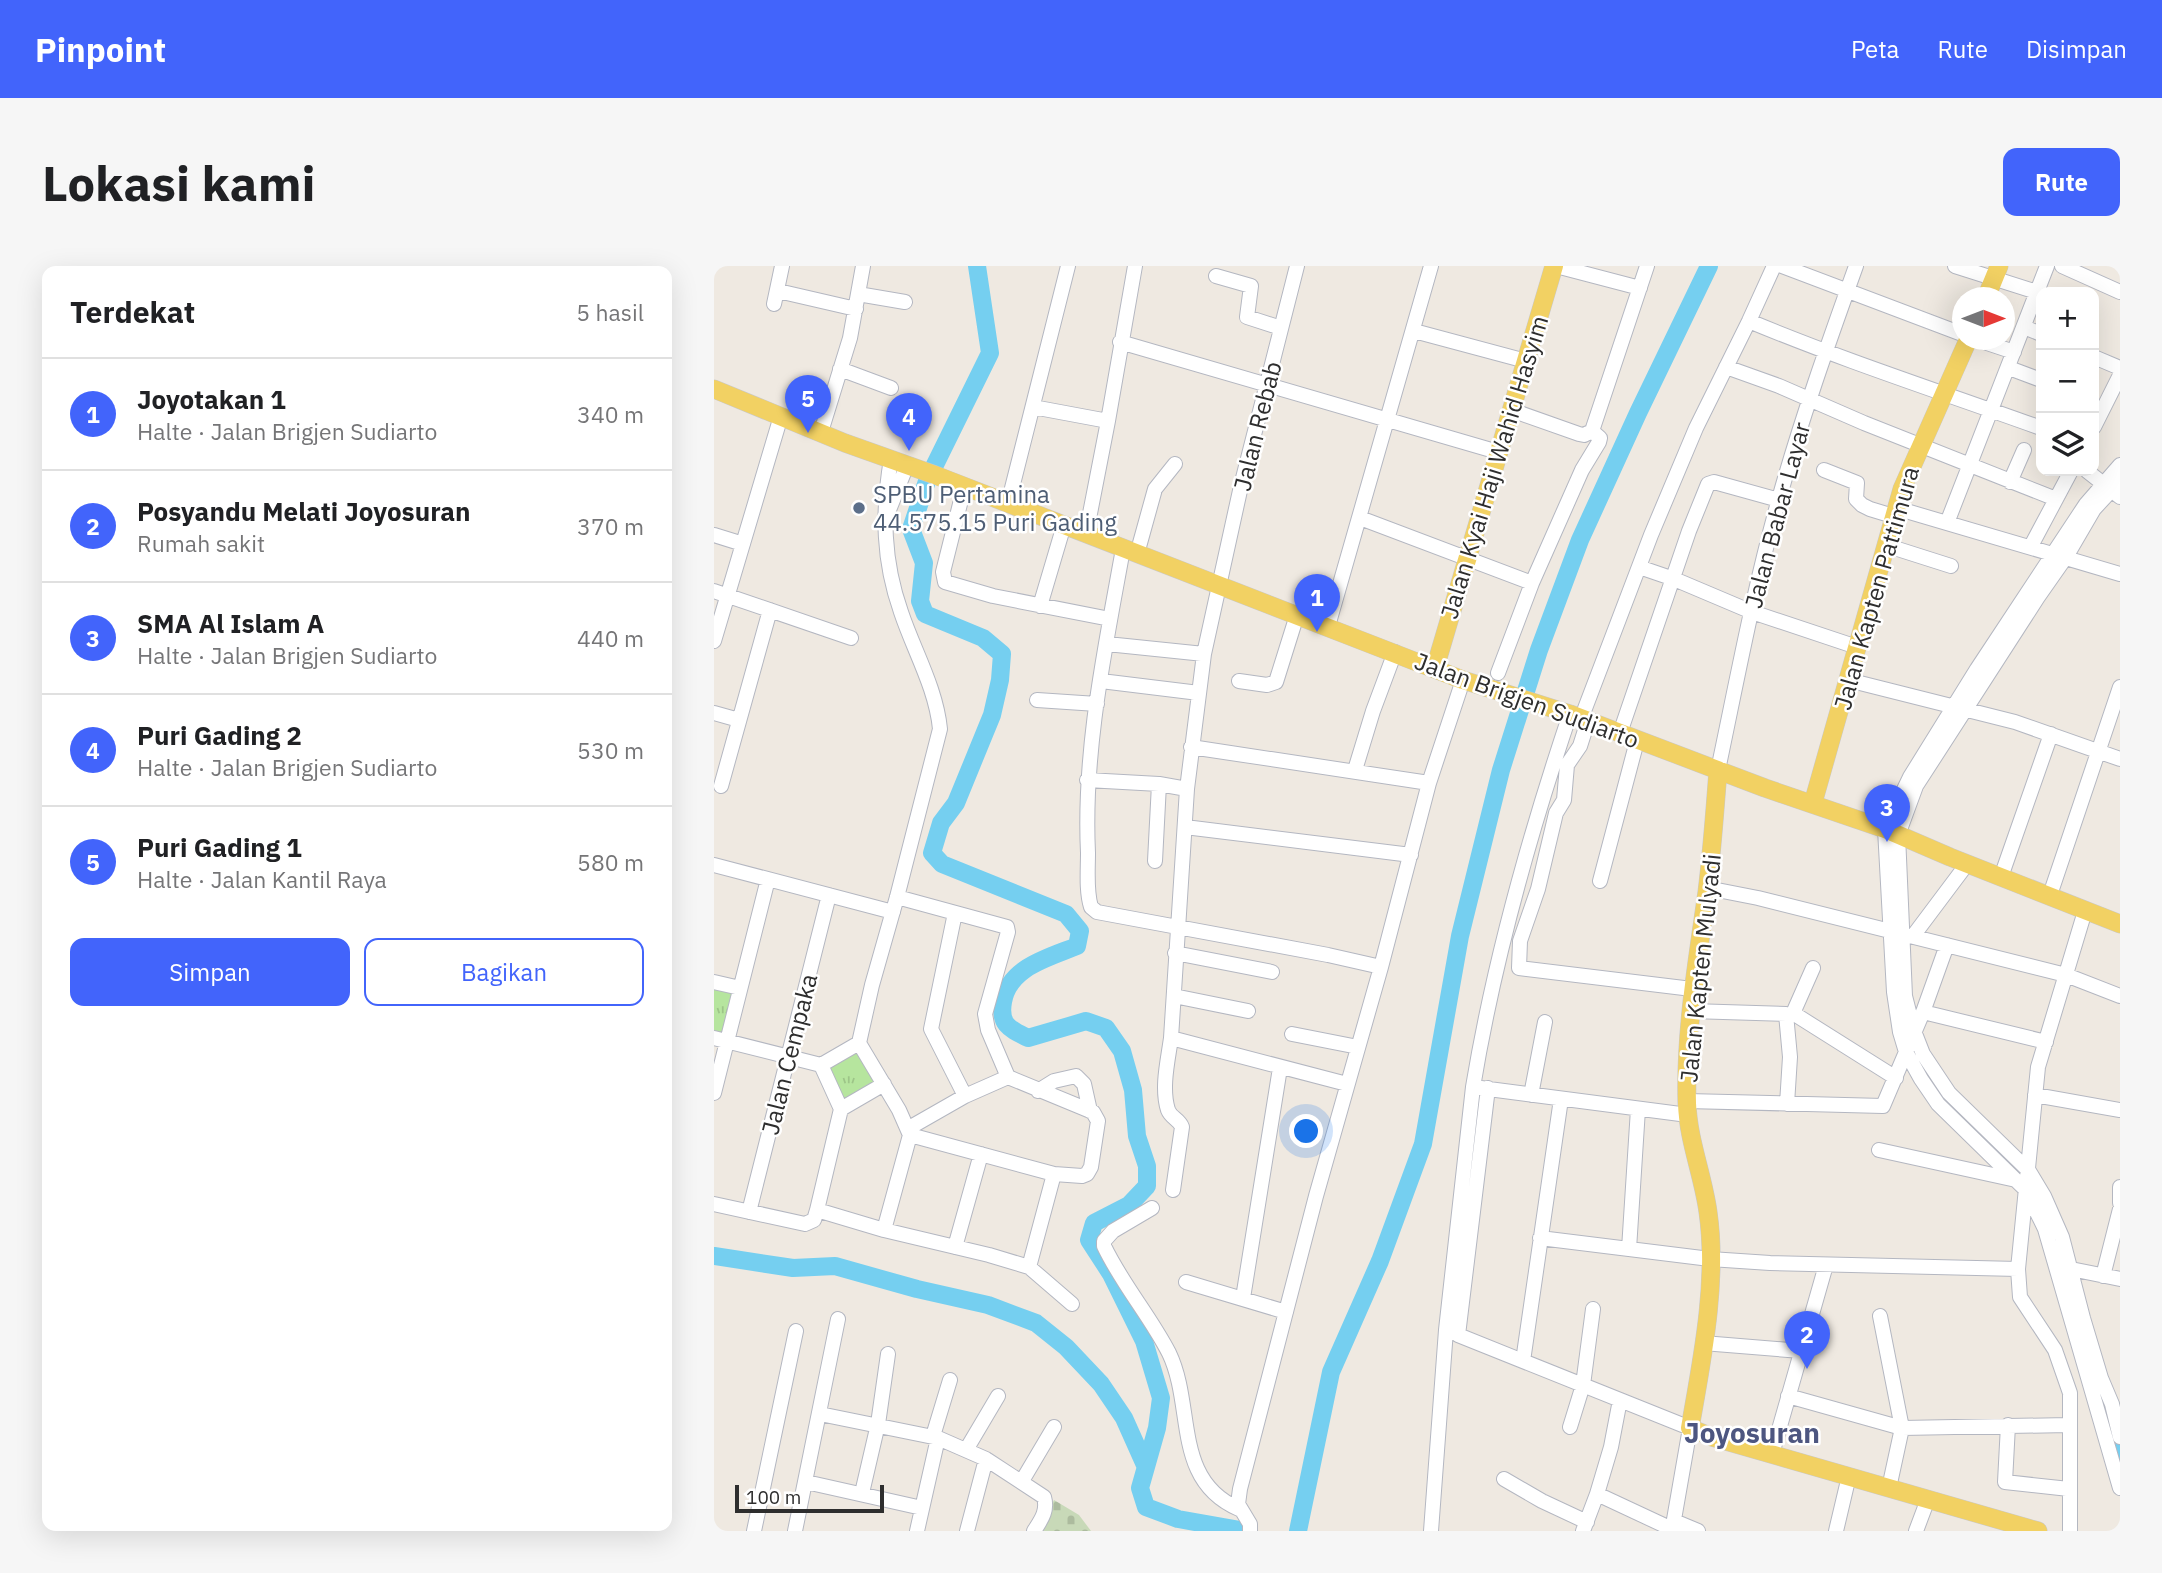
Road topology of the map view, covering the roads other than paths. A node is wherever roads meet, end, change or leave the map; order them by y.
1 (782, 266) edge
2 (863, 266) edge
3 (1068, 266) edge
4 (1135, 266) edge
5 (1297, 266) edge
6 (1431, 266) edge
7 (1555, 266) edge
8 (1647, 266) edge
9 (1774, 266) edge
10 (1782, 266) edge
11 (1856, 266) edge
12 (1955, 266) edge
13 (2047, 266) edge
14 (2062, 266) edge
15 (1996, 272) edge
16 (1216, 276) dead end
17 (2039, 287) edge
18 (1640, 288) junction
19 (1847, 290) junction
20 (2036, 292) edge
21 (2120, 292) edge
22 (858, 294) junction
23 (2036, 295) edge
24 (905, 302) dead end
25 (856, 309) junction
26 (1749, 321) junction
27 (2024, 327) junction
28 (1281, 328) junction
29 (1952, 330) edge
30 (1414, 331) junction
31 (2036, 332) edge
32 (1120, 342) junction
33 (1963, 350) edge
34 (2008, 350) edge
35 (1824, 352) junction
36 (2014, 352) junction
37 (2099, 358) edge
38 (1525, 361) junction
39 (1726, 368) junction
40 (2009, 368) junction
41 (2120, 368) edge
42 (840, 369) junction
43 (2120, 375) edge
44 (2036, 378) edge
45 (1268, 384) junction
46 (891, 388) dead end
47 (714, 389) edge
48 (1944, 392) junction
49 (1808, 398) junction
50 (2099, 403) edge
51 (1033, 407) junction
52 (1511, 410) junction
53 (1992, 410) junction
54 (781, 416) junction
55 (1108, 421) junction
56 (1388, 421) junction
57 (2036, 426) edge
58 (1592, 431) junction
59 (821, 432) junction
60 (1919, 446) junction
61 (2024, 450) dead end
62 (1498, 453) junction
63 (1175, 464) dead end
64 (1969, 464) junction
65 (2120, 465) edge
66 (913, 467) junction
67 (1824, 470) dead end
68 (2068, 476) edge
69 (2095, 476) edge
70 (2010, 482) junction
71 (966, 487) junction
72 (2112, 487) edge
73 (2056, 499) junction
74 (1779, 500) junction
75 (1008, 504) junction
76 (1894, 512) junction
77 (1360, 518) junction
78 (1947, 523) junction
79 (1064, 525) junction
80 (1086, 534) junction
81 (714, 535) edge
82 (743, 544) junction
83 (1885, 545) junction
84 (2031, 546) junction
85 (1130, 551) junction
86 (2059, 555) junction
87 (1467, 557) junction
88 (1951, 566) dead end
89 (1639, 567) junction
90 (2120, 574) edge
91 (1674, 579) junction
92 (1532, 583) junction
93 (1217, 586) junction
94 (721, 594) edge
95 (1040, 606) junction
96 (770, 610) junction
97 (1752, 612) junction
98 (1297, 615) junction
99 (1110, 620) junction
100 (1328, 626) junction
101 (851, 638) dead end
102 (714, 641) edge
103 (1107, 644) junction
104 (1857, 647) junction
105 (1395, 652) junction
106 (1204, 654) junction
107 (1435, 668) junction
108 (1498, 673) dead end
109 (1463, 680) junction
110 (1848, 680) junction
111 (1101, 681) junction
112 (1239, 681) dead end
113 (2120, 687) edge
114 (1199, 693) junction
115 (1037, 700) dead end
116 (1097, 704) junction
117 (1960, 708) junction
118 (714, 713) edge
119 (1573, 716) junction
120 (739, 720) junction
121 (1620, 733) junction
122 (2051, 734) junction
123 (1637, 741) junction
124 (1191, 747) junction
125 (2099, 751) junction
126 (2120, 759) edge
127 (1355, 770) junction
128 (1718, 770) junction
129 (1087, 780) junction
130 (1429, 783) junction
131 (1159, 785) junction
132 (721, 786) dead end
133 (1187, 789) junction
134 (1813, 803) junction
135 (1185, 827) junction
136 (1892, 831) junction
137 (1411, 855) junction
138 (1155, 862) dead end
139 (1968, 864) junction
140 (714, 865) edge
141 (2001, 877) junction
142 (768, 879) junction
143 (1600, 881) dead end
144 (1707, 888) junction
145 (829, 895) junction
146 (2050, 895) junction
147 (897, 897) junction
148 (2085, 911) junction
149 (893, 912) junction
150 (956, 913) junction
151 (2120, 924) edge
152 (1177, 927) junction
153 (1899, 934) junction
154 (1947, 945) junction
155 (1175, 953) junction
156 (1381, 967) junction
157 (1813, 968) dead end
158 (1272, 972) dead end
159 (2066, 975) junction
160 (714, 982) edge
161 (740, 988) junction
162 (1692, 989) junction
163 (1174, 996) junction
164 (2120, 996) edge
165 (1248, 1011) dead end
166 (1691, 1011) junction
167 (1923, 1012) junction
168 (1545, 1022) dead end
169 (1292, 1034) dead end
170 (1171, 1038) junction
171 (720, 1040) edge
172 (1910, 1041) junction
173 (2046, 1042) junction
174 (859, 1043) junction
175 (1358, 1047) junction
176 (788, 1057) junction
177 (821, 1065) junction
178 (1280, 1068) junction
179 (1008, 1077) junction
180 (1896, 1078) junction
181 (884, 1084) junction
182 (1347, 1084) junction
183 (1480, 1088) junction
184 (1038, 1091) junction
185 (714, 1093) edge
186 (1531, 1095) junction
187 (2035, 1095) junction
188 (965, 1096) junction
189 (1561, 1099) junction
190 (1787, 1104) junction
191 (1687, 1108) junction
192 (841, 1109) junction
193 (1638, 1109) junction
194 (2120, 1110) edge
195 (1090, 1111) junction
196 (926, 1119) junction
197 (909, 1132) junction
198 (930, 1141) junction
199 (1879, 1150) dead end
200 (981, 1154) junction
201 (1054, 1174) junction
202 (2025, 1181) junction
203 (2120, 1186) edge
204 (1173, 1190) dead end
205 (2120, 1203) edge
206 (714, 1204) edge
207 (1152, 1208) dead end
208 (2120, 1209) edge
209 (817, 1210) junction
210 (749, 1212) junction
211 (884, 1230) junction
212 (1540, 1238) junction
213 (955, 1247) junction
214 (1629, 1249) junction
215 (1710, 1259) junction
216 (1826, 1265) junction
217 (1029, 1267) junction
218 (2018, 1269) junction
219 (2071, 1269) junction
220 (2103, 1276) junction
221 (2120, 1279) edge
222 (1186, 1282) dead end
223 (1242, 1298) junction
224 (1072, 1304) dead end
225 (1593, 1309) dead end
226 (1286, 1312) junction
227 (1880, 1316) dead end
228 (838, 1320) dead end
229 (796, 1331) dead end
230 (1703, 1343) junction
231 (1801, 1352) junction
232 (888, 1354) dead end
233 (1523, 1361) junction
234 (950, 1380) dead end
235 (1583, 1385) junction
236 (2070, 1393) junction
237 (998, 1396) dead end
238 (1788, 1396) junction
239 (1620, 1400) junction
240 (2107, 1402) edge
241 (820, 1414) junction
242 (878, 1424) junction
243 (2008, 1424) junction
244 (2068, 1425) junction
245 (1054, 1427) dead end
246 (1570, 1427) dead end
247 (1690, 1428) junction
248 (1902, 1428) junction
249 (935, 1437) junction
250 (2120, 1437) edge
251 (966, 1450) junction
252 (1772, 1454) junction
253 (986, 1459) junction
254 (1849, 1476) junction
255 (1504, 1479) dead end
256 (1022, 1481) junction
257 (806, 1482) junction
258 (1889, 1488) junction
259 (2120, 1488) edge
260 (2069, 1489) junction
261 (862, 1493) junction
262 (1597, 1494) junction
263 (1928, 1499) junction
264 (922, 1508) junction
265 (1239, 1509) junction
266 (1585, 1526) edge
267 (1673, 1527) edge
268 (1250, 1530) edge
269 (754, 1531) edge
270 (795, 1531) edge
271 (917, 1531) edge
272 (967, 1531) edge
273 (1034, 1531) edge
274 (1431, 1531) edge
275 (1698, 1531) edge
276 (1836, 1531) edge
277 (1916, 1531) edge
278 (2038, 1531) edge
279 (2070, 1531) edge

1 - 25 street
2 - 22 street
3 - 51 street
4 - 32 street
5 - 28 street, Jalan Rebab
6 - 30 street
7 - 18 street
7 - 38 main road, Jalan Kyai Haji Wahid Hasyim
8 - 18 street
9 - 26 street
10 - 19 street
11 - 19 street, Jalan Babar Layar
12 - 15 street
13 - 17 street
14 - 21 street
15 - 20 street
16 - 28 street
18 - 58 street
19 - 29 street
19 - 35 street, Jalan Babar Layar
22 - 24 street
22 - 25 street
23 - 27 street
25 - 42 street
26 - 35 street
26 - 39 street
27 - 31 street
27 - 36 street
28 - 45 street, Jalan Rebab
30 - 38 street
30 - 56 street
32 - 45 street
32 - 55 street
33 - 48 main road, Jalan Kapten Pattimura
34 - 36 street
35 - 48 street
35 - 49 street, Jalan Babar Layar
36 - 40 street
37 - 41 street
38 - 52 main road, Jalan Kyai Haji Wahid Hasyim
39 - 49 street
39 - 89 street
40 - 44 street
40 - 53 street
42 - 46 street
42 - 59 street
43 - 50 street
45 - 56 street
45 - 93 street, Jalan Rebab
47 - 54 main road, Jalan Brigjen Sudiarto
48 - 53 street
48 - 60 main road, Jalan Kapten Pattimura
49 - 60 street
49 - 74 street, Jalan Babar Layar
51 - 55 street
51 - 75 street
52 - 58 street
52 - 62 main road, Jalan Kyai Haji Wahid Hasyim
53 - 57 street
53 - 64 street
54 - 59 main road, Jalan Brigjen Sudiarto
54 - 82 street
55 - 80 street
56 - 62 street
56 - 77 street
58 - 92 street
59 - 66 main road, Jalan Brigjen Sudiarto
60 - 64 street
60 - 76 main road, Jalan Kapten Pattimura
61 - 70 street
62 - 87 main road, Jalan Kyai Haji Wahid Hasyim
63 - 85 street
64 - 70 street
64 - 78 street
65 - 72 street
66 - 71 main road, Jalan Brigjen Sudiarto
66 - 147 street
67 - 76 street
68 - 73 street
69 - 72 street
70 - 73 street
71 - 75 main road, Jalan Brigjen Sudiarto
71 - 95 street
72 - 86 street
73 - 84 street
74 - 91 street
74 - 97 street, Jalan Babar Layar
75 - 79 main road, Jalan Brigjen Sudiarto
76 - 78 street
76 - 83 main road, Jalan Kapten Pattimura
77 - 87 street
77 - 100 street
78 - 84 street
79 - 80 main road, Jalan Brigjen Sudiarto
79 - 95 street
80 - 85 main road, Jalan Brigjen Sudiarto
81 - 82 street
82 - 94 street
83 - 88 street
83 - 104 main road, Jalan Kapten Pattimura
84 - 86 street
85 - 93 main road, Jalan Brigjen Sudiarto
85 - 99 street
86 - 90 street
86 - 117 street
87 - 92 street
87 - 107 main road, Jalan Kyai Haji Wahid Hasyim
89 - 91 street
89 - 119 street
91 - 97 street
91 - 121 street
92 - 108 street
93 - 98 main road, Jalan Brigjen Sudiarto
93 - 106 street, Jalan Rebab
94 - 96 street
94 - 102 street
95 - 99 street
96 - 101 street
96 - 120 street
97 - 104 street
97 - 128 street, Jalan Babar Layar
98 - 100 main road, Jalan Brigjen Sudiarto
98 - 112 street
99 - 103 street
100 - 105 main road, Jalan Brigjen Sudiarto
103 - 106 street
103 - 111 street
104 - 110 main road, Jalan Kapten Pattimura
105 - 107 main road, Jalan Brigjen Sudiarto
105 - 127 street
106 - 114 street, Jalan Rebab
107 - 109 main road, Jalan Brigjen Sudiarto
109 - 119 main road, Jalan Brigjen Sudiarto
109 - 130 street
110 - 117 street
110 - 134 main road, Jalan Kapten Pattimura
111 - 114 street
111 - 116 street
113 - 125 street
114 - 124 street, Jalan Rebab
115 - 116 street
116 - 129 street
117 - 122 street
117 - 136 street
118 - 120 street
119 - 121 main road, Jalan Brigjen Sudiarto
119 - 162 street
119 - 183 street
120 - 132 street
121 - 123 main road, Jalan Brigjen Sudiarto
122 - 125 street
122 - 141 street
123 - 128 main road, Jalan Brigjen Sudiarto
123 - 143 street
124 - 127 street
124 - 133 street, Jalan Rebab
125 - 126 street
125 - 146 street
127 - 130 street
128 - 134 main road, Jalan Brigjen Sudiarto
128 - 144 main road, Jalan Kapten Mulyadi
129 - 131 street
129 - 152 street
130 - 137 street
131 - 133 street
131 - 138 street
133 - 135 street, Jalan Rebab
134 - 136 main road, Jalan Brigjen Sudiarto
135 - 137 street
135 - 152 street, Jalan Rebab
136 - 139 main road, Jalan Brigjen Sudiarto
136 - 153 street
137 - 156 street
139 - 141 main road, Jalan Brigjen Sudiarto
139 - 153 street
140 - 142 street
141 - 146 main road, Jalan Brigjen Sudiarto
142 - 145 street
142 - 161 street
144 - 153 street
144 - 162 main road, Jalan Kapten Mulyadi
145 - 149 street
145 - 176 street, Jalan Cempaka
146 - 148 main road, Jalan Brigjen Sudiarto
147 - 149 street
147 - 150 street
148 - 151 main road, Jalan Brigjen Sudiarto
148 - 159 street
149 - 174 street
150 - 179 street
150 - 188 street
152 - 155 street, Jalan Rebab
152 - 156 street
153 - 154 street
153 - 172 street
153 - 172 street
154 - 159 street
154 - 167 street
155 - 158 street
155 - 163 street, Jalan Rebab
156 - 175 street
157 - 180 street
159 - 164 street
159 - 173 street
160 - 161 street
161 - 171 street
162 - 166 main road, Jalan Kapten Mulyadi
163 - 165 street
163 - 170 street, Jalan Rebab
166 - 190 street
166 - 191 main road, Jalan Kapten Mulyadi
167 - 172 street
167 - 173 street
168 - 186 street
169 - 175 street
170 - 178 street
170 - 204 street, Jalan Rebab
171 - 176 street
171 - 185 street
172 - 180 street
172 - 202 street
172 - 202 street
173 - 187 street
174 - 177 street
174 - 181 street
175 - 182 street
176 - 177 street
176 - 210 street, Jalan Cempaka
177 - 192 street
178 - 182 street
178 - 223 street
179 - 184 street
179 - 188 street
180 - 190 street
181 - 192 street
181 - 197 street
182 - 226 street
183 - 186 street
183 - 233 street
183 - 274 street
184 - 195 street
184 - 195 street
186 - 189 street
187 - 194 street
187 - 202 street
188 - 196 street
189 - 193 street
189 - 212 street
190 - 191 street
191 - 193 street
191 - 215 main road, Jalan Kapten Mulyadi
192 - 209 street
193 - 214 street
195 - 201 street
196 - 197 street
196 - 198 street
197 - 198 street
197 - 211 street
198 - 200 street
199 - 202 street
200 - 201 street
200 - 213 street
201 - 217 street
202 - 218 street
202 - 219 street
202 - 240 street
203 - 205 street
206 - 210 street
207 - 265 street
208 - 220 street
209 - 210 street
209 - 211 street
211 - 213 street
212 - 214 street
212 - 233 street
213 - 217 street
214 - 215 street
215 - 216 street
215 - 230 main road, Jalan Kapten Mulyadi
216 - 218 street
216 - 231 street
217 - 224 street
218 - 236 street
219 - 220 street
219 - 240 street
220 - 221 street
222 - 223 street
223 - 226 street
225 - 235 street
226 - 265 street
227 - 248 street
228 - 241 street
229 - 269 street
230 - 231 street
230 - 247 main road, Jalan Kapten Mulyadi
231 - 238 street
232 - 242 street
233 - 235 street
234 - 249 street
235 - 239 street
235 - 246 street
236 - 240 street
236 - 244 street
237 - 251 street
238 - 248 street
238 - 252 street
239 - 247 street
239 - 262 street
240 - 250 street
240 - 259 street
241 - 242 street
241 - 257 street
242 - 249 street
242 - 261 street
243 - 244 street
243 - 248 street
243 - 260 street
244 - 260 street
245 - 256 street
247 - 252 main road
247 - 267 street
248 - 258 street
249 - 251 street
249 - 264 street
251 - 253 street
252 - 254 main road
253 - 256 street
253 - 272 street
254 - 258 main road
254 - 276 street
255 - 266 street
256 - 273 street
257 - 261 street
257 - 270 street
258 - 263 main road
260 - 279 street
261 - 264 street
262 - 266 street
262 - 267 street
263 - 277 street
263 - 278 main road
264 - 271 street
265 - 268 street
267 - 275 street

